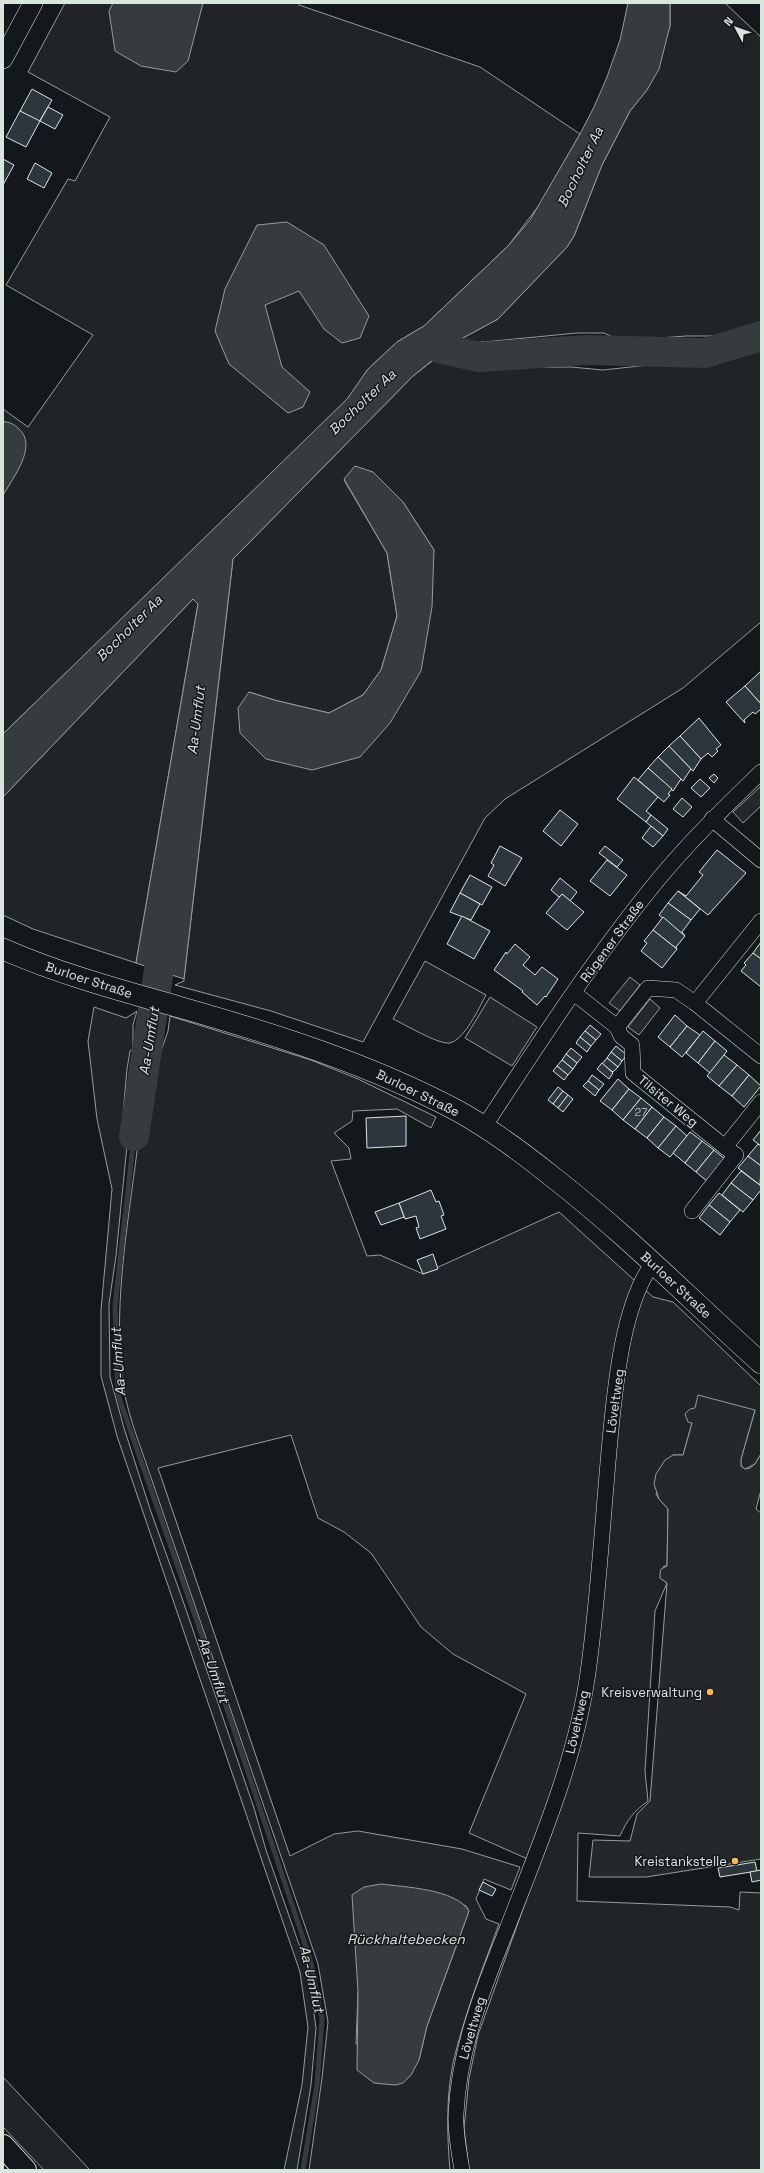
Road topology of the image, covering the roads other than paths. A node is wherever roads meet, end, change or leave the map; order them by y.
1 (33, 3) edge
2 (3, 59) edge
3 (761, 772) edge
4 (712, 819) junction
5 (761, 860) edge
6 (761, 921) edge
7 (3, 949) edge
8 (574, 993) junction
9 (695, 1003) junction
10 (617, 1027) junction
11 (761, 1056) edge
12 (761, 1102) edge
13 (484, 1127) junction
14 (725, 1147) junction
15 (692, 1211) dead end
16 (653, 1264) junction
17 (761, 1363) edge
18 (3, 2146) edge
19 (25, 2170) edge
20 (462, 2170) edge

1 - 2 street
3 - 4 street, Rügener Straße
4 - 5 street
4 - 8 street, Rügener Straße
6 - 9 street
7 - 13 main road, Burloer Straße
8 - 10 street, Tilsiter Weg
8 - 13 street, Rügener Straße
9 - 10 street
9 - 11 street
10 - 14 street, Tilsiter Weg
12 - 14 street
13 - 16 main road, Burloer Straße
14 - 15 street, Tilsiter Weg
16 - 17 main road, Burloer Straße
16 - 20 street, Löveltweg
18 - 19 main road

